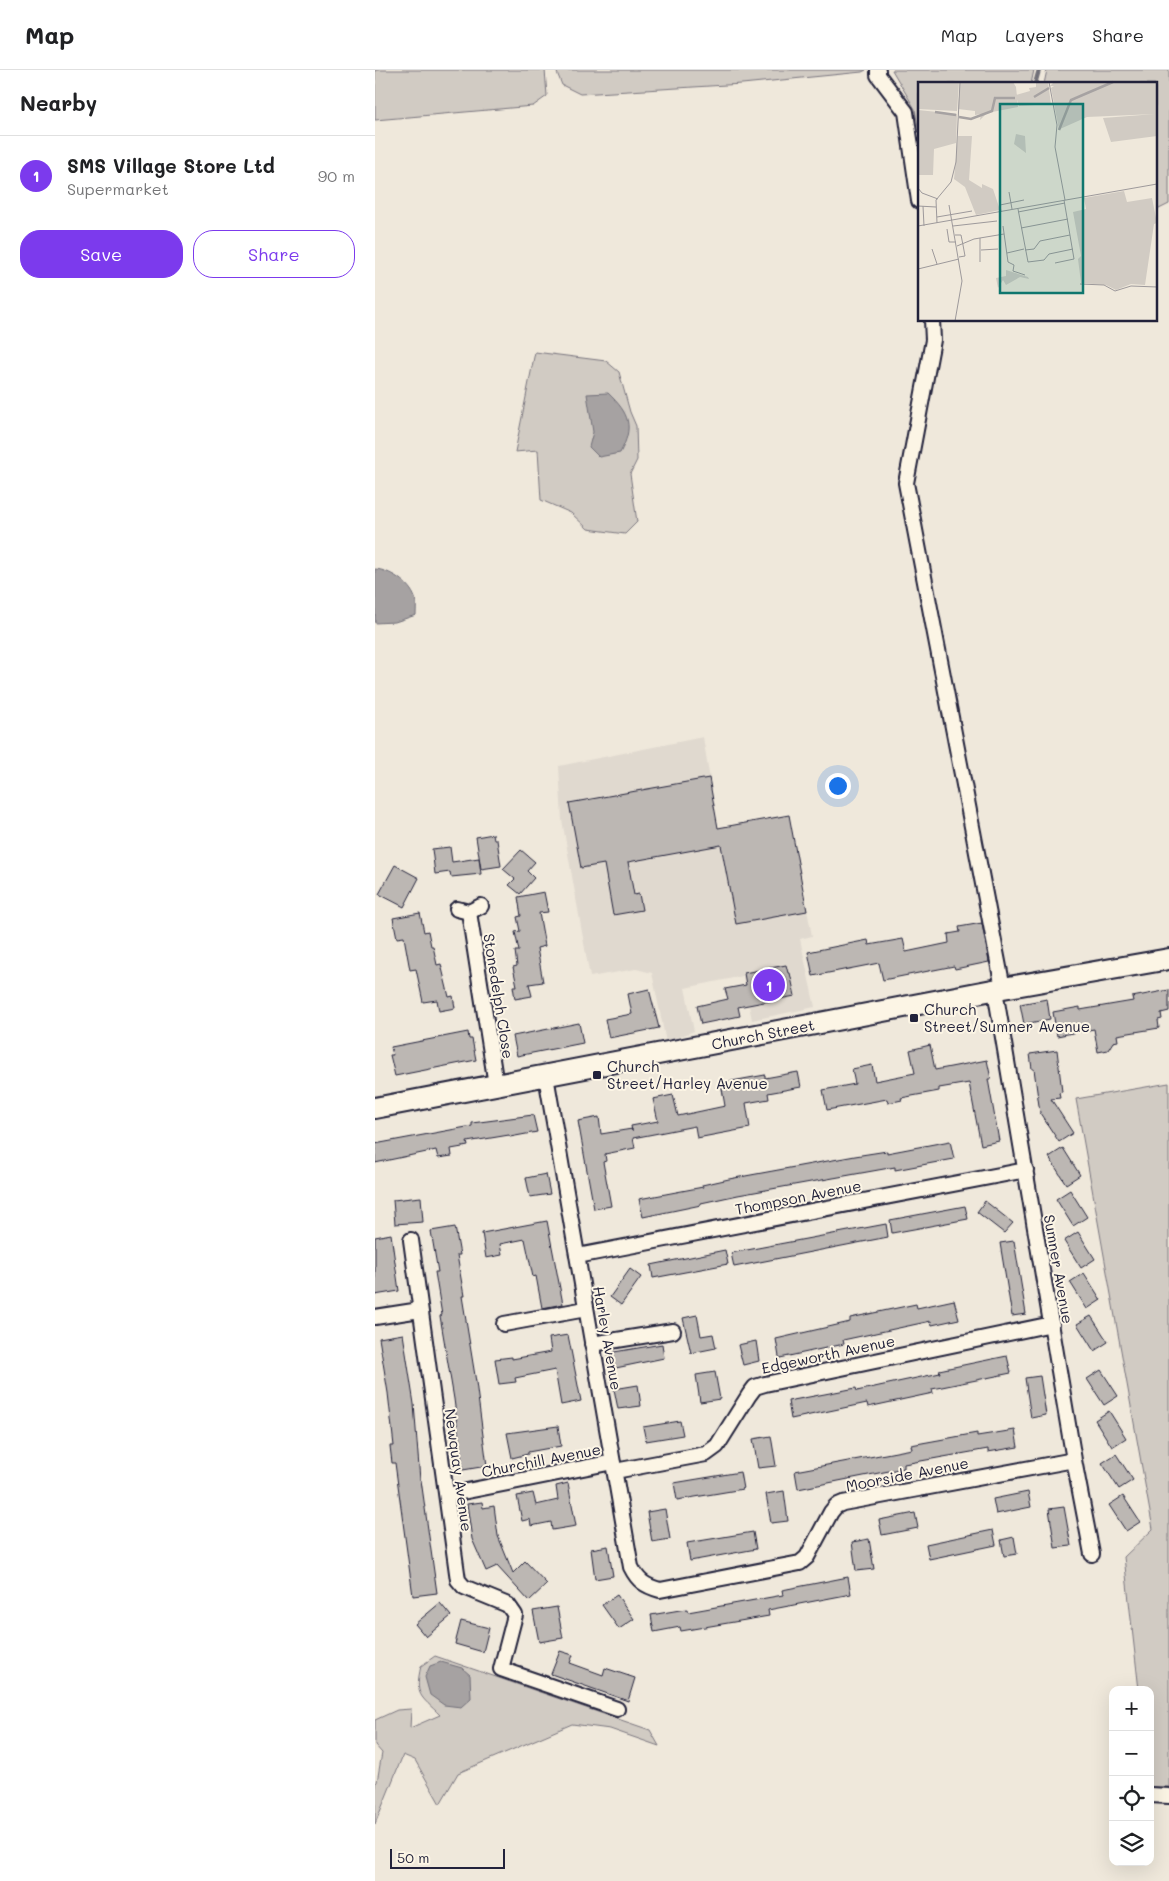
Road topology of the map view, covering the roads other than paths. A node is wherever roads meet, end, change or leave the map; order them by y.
1 (877, 70) edge
2 (918, 194) edge
3 (932, 321) edge
4 (469, 909) dead end
5 (1169, 959) edge
6 (999, 989) junction
7 (546, 1076) junction
8 (496, 1085) junction
9 (375, 1108) edge
10 (1026, 1170) junction
11 (411, 1240) dead end
12 (577, 1256) junction
13 (586, 1309) junction
14 (420, 1310) junction
15 (375, 1317) edge
16 (504, 1324) dead end
17 (1052, 1324) junction
18 (673, 1332) dead end
19 (592, 1344) junction
20 (1074, 1460) junction
21 (614, 1467) junction
22 (447, 1495) junction
23 (1092, 1554) dead end
24 (660, 1590) joint
25 (617, 1709) dead end
26 (1154, 1795) edge
27 (1169, 1796) edge

1 - 2 street
3 - 6 street, Sumner Avenue
4 - 8 street, Stonedelph Close
5 - 6 main road, Church Street
6 - 7 main road, Church Street
6 - 10 street, Sumner Avenue
7 - 8 main road, Church Street
7 - 12 street, Harley Avenue
8 - 9 main road, Church Street
10 - 12 street, Thompson Avenue
10 - 17 street, Sumner Avenue
11 - 14 street, Newquay Avenue
12 - 13 street, Harley Avenue
13 - 16 street
13 - 19 street, Harley Avenue
14 - 15 street
14 - 22 street, Newquay Avenue
17 - 20 street, Sumner Avenue
17 - 21 street, Edgeworth Avenue
18 - 19 street
19 - 21 street, Harley Avenue
20 - 23 street, Sumner Avenue
20 - 24 street, Moorside Avenue
21 - 22 street, Churchill Avenue
21 - 24 street, Harley Avenue
22 - 25 street, Newquay Avenue
26 - 27 street

